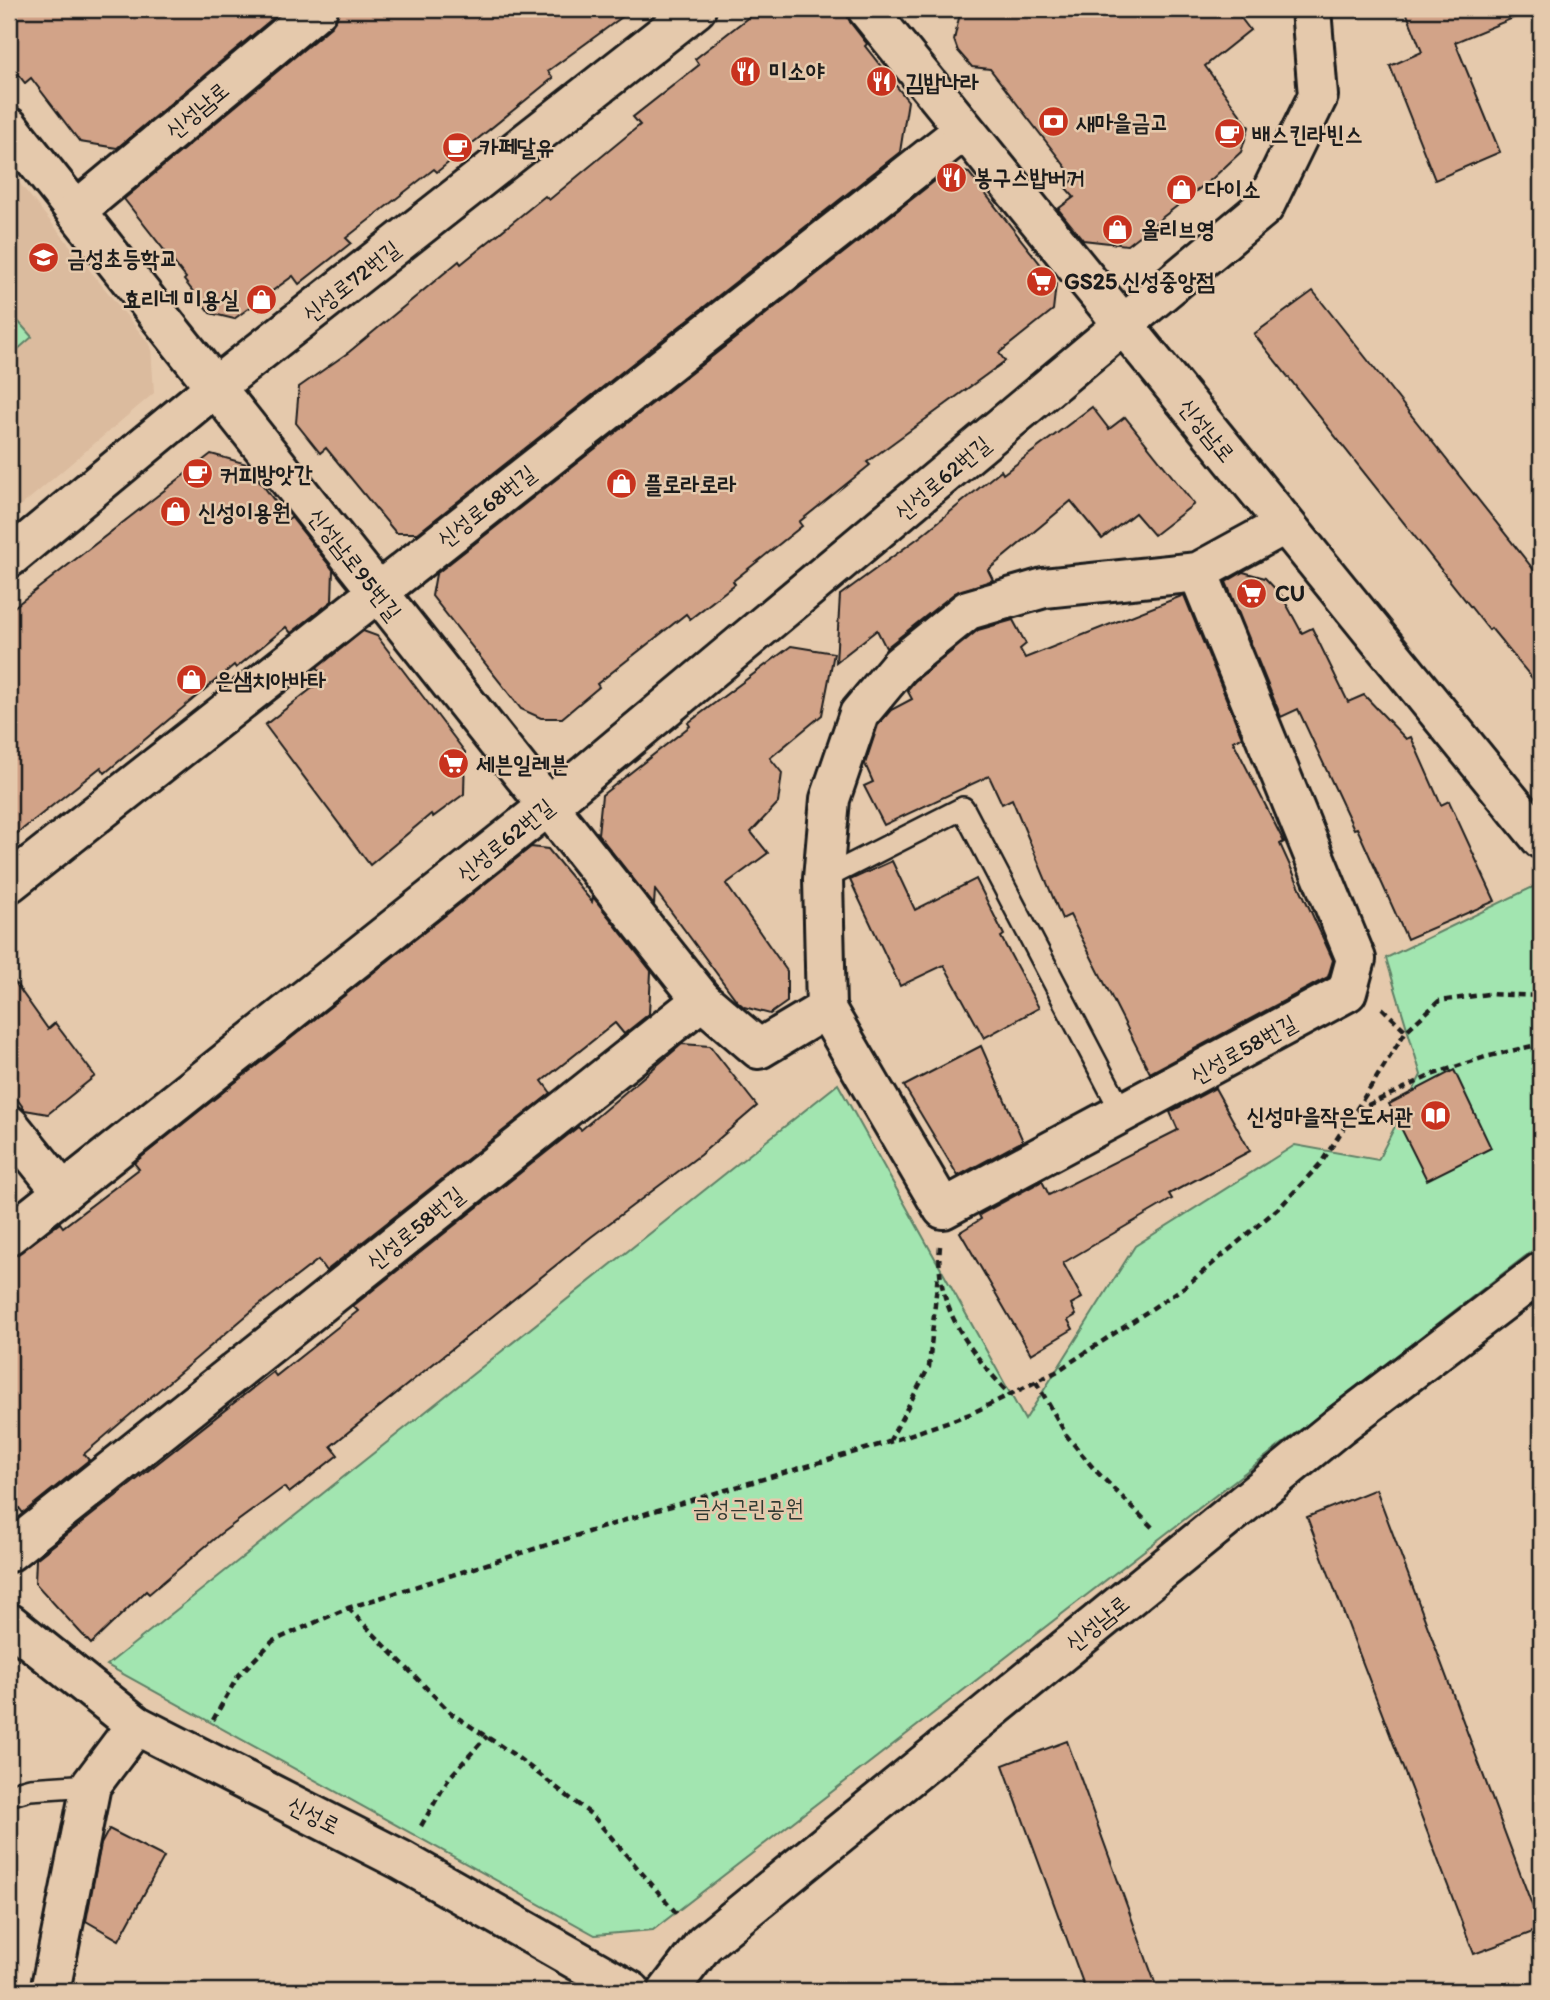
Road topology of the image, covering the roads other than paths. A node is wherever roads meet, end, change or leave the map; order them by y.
1 (318, 9) edge
2 (696, 9) edge
3 (867, 9) edge
4 (1311, 9) edge
5 (9, 127) edge
6 (964, 130) junction
7 (76, 212) junction
8 (1123, 328) junction
9 (215, 387) junction
10 (1284, 525) junction
11 (9, 558) edge
12 (1198, 572) junction
13 (378, 592) junction
14 (548, 806) junction
15 (1541, 839) edge
16 (823, 879) junction
17 (9, 883) edge
18 (702, 1000) junction
19 (826, 1009) junction
20 (1123, 1114) junction
21 (9, 1125) edge
22 (63, 1192) junction
23 (9, 1235) edge
24 (1541, 1272) edge
25 (9, 1552) edge
26 (9, 1623) edge
27 (136, 1725) junction
28 (91, 1785) junction
29 (9, 1795) edge
30 (50, 1991) edge
31 (631, 1991) edge
32 (668, 1991) edge

1 - 7 street, 신성남로
2 - 9 street, 신성로72번길
3 - 6 street, 신성남로
4 - 8 street
5 - 7 street, 신성남로95번길
6 - 8 street, 신성남로
6 - 13 street, 신성로68번길
7 - 9 street, 신성남로95번길
8 - 10 street, 신성남로
8 - 14 street, 신성로62번길
9 - 11 street, 신성로72번길
9 - 13 street, 신성남로95번길
10 - 12 street
10 - 15 street, 신성남로
12 - 16 street
12 - 20 street, 신성로58번길
13 - 14 street, 신성남로95번길
13 - 17 street, 신성로68번길
14 - 18 street, 신성남로95번길
14 - 22 street, 신성로62번길
16 - 19 street
16 - 20 lane
18 - 19 street
18 - 25 street, 신성로58번길
19 - 20 street, 신성로58번길
21 - 22 street
22 - 23 street, 신성로62번길
24 - 32 street, 신성남로
26 - 27 street, 신성로
27 - 28 street
27 - 31 street, 신성로
28 - 29 lane
28 - 30 street

